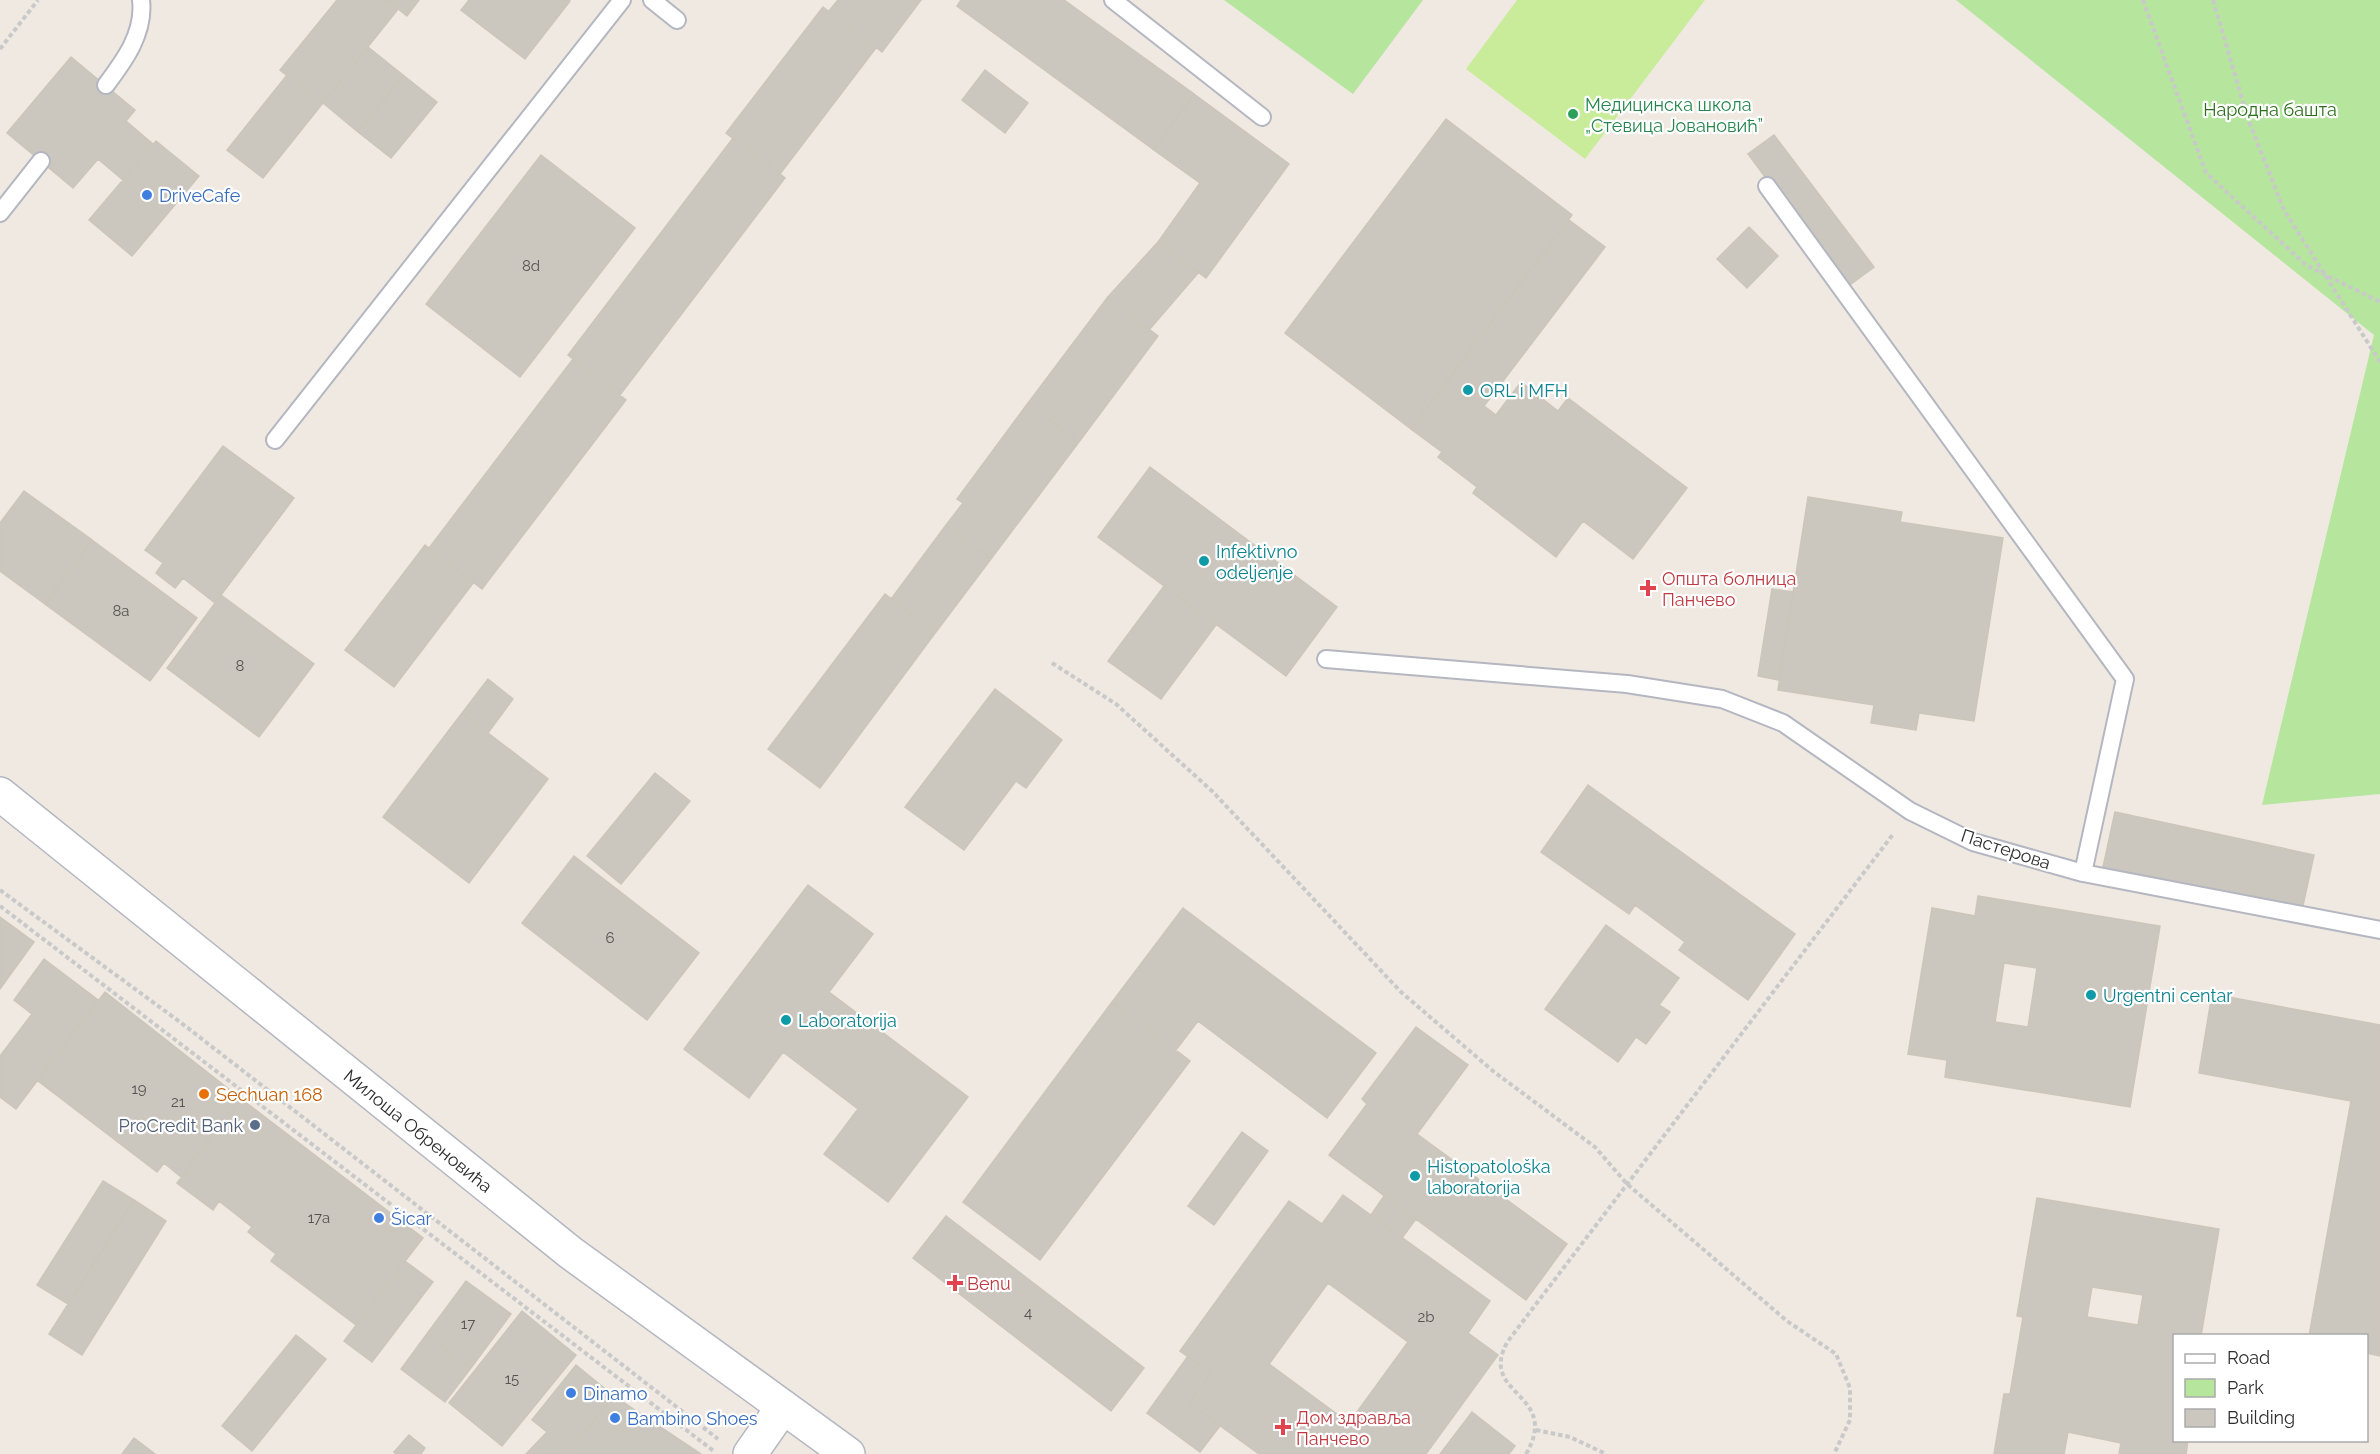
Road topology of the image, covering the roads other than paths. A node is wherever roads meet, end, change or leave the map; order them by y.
1 (141, 0) edge
2 (622, 0) edge
3 (652, 0) edge
4 (1113, 0) edge
5 (677, 20) dead end
6 (106, 85) dead end
7 (1262, 117) dead end
8 (41, 161) dead end
9 (1767, 186) dead end
10 (0, 213) edge
11 (274, 440) dead end
12 (1326, 659) dead end
13 (0, 794) edge
14 (2083, 873) junction
15 (2380, 930) edge
16 (783, 1407) junction
17 (750, 1454) edge
18 (848, 1454) edge

1 - 6 lane
2 - 11 lane
3 - 5 lane
4 - 7 lane
8 - 10 lane
9 - 14 lane
12 - 14 lane, Пастерова
13 - 16 street, Милоша Обреновића
14 - 15 lane, Пастерова
16 - 17 street
16 - 18 street, Милоша Обреновића

